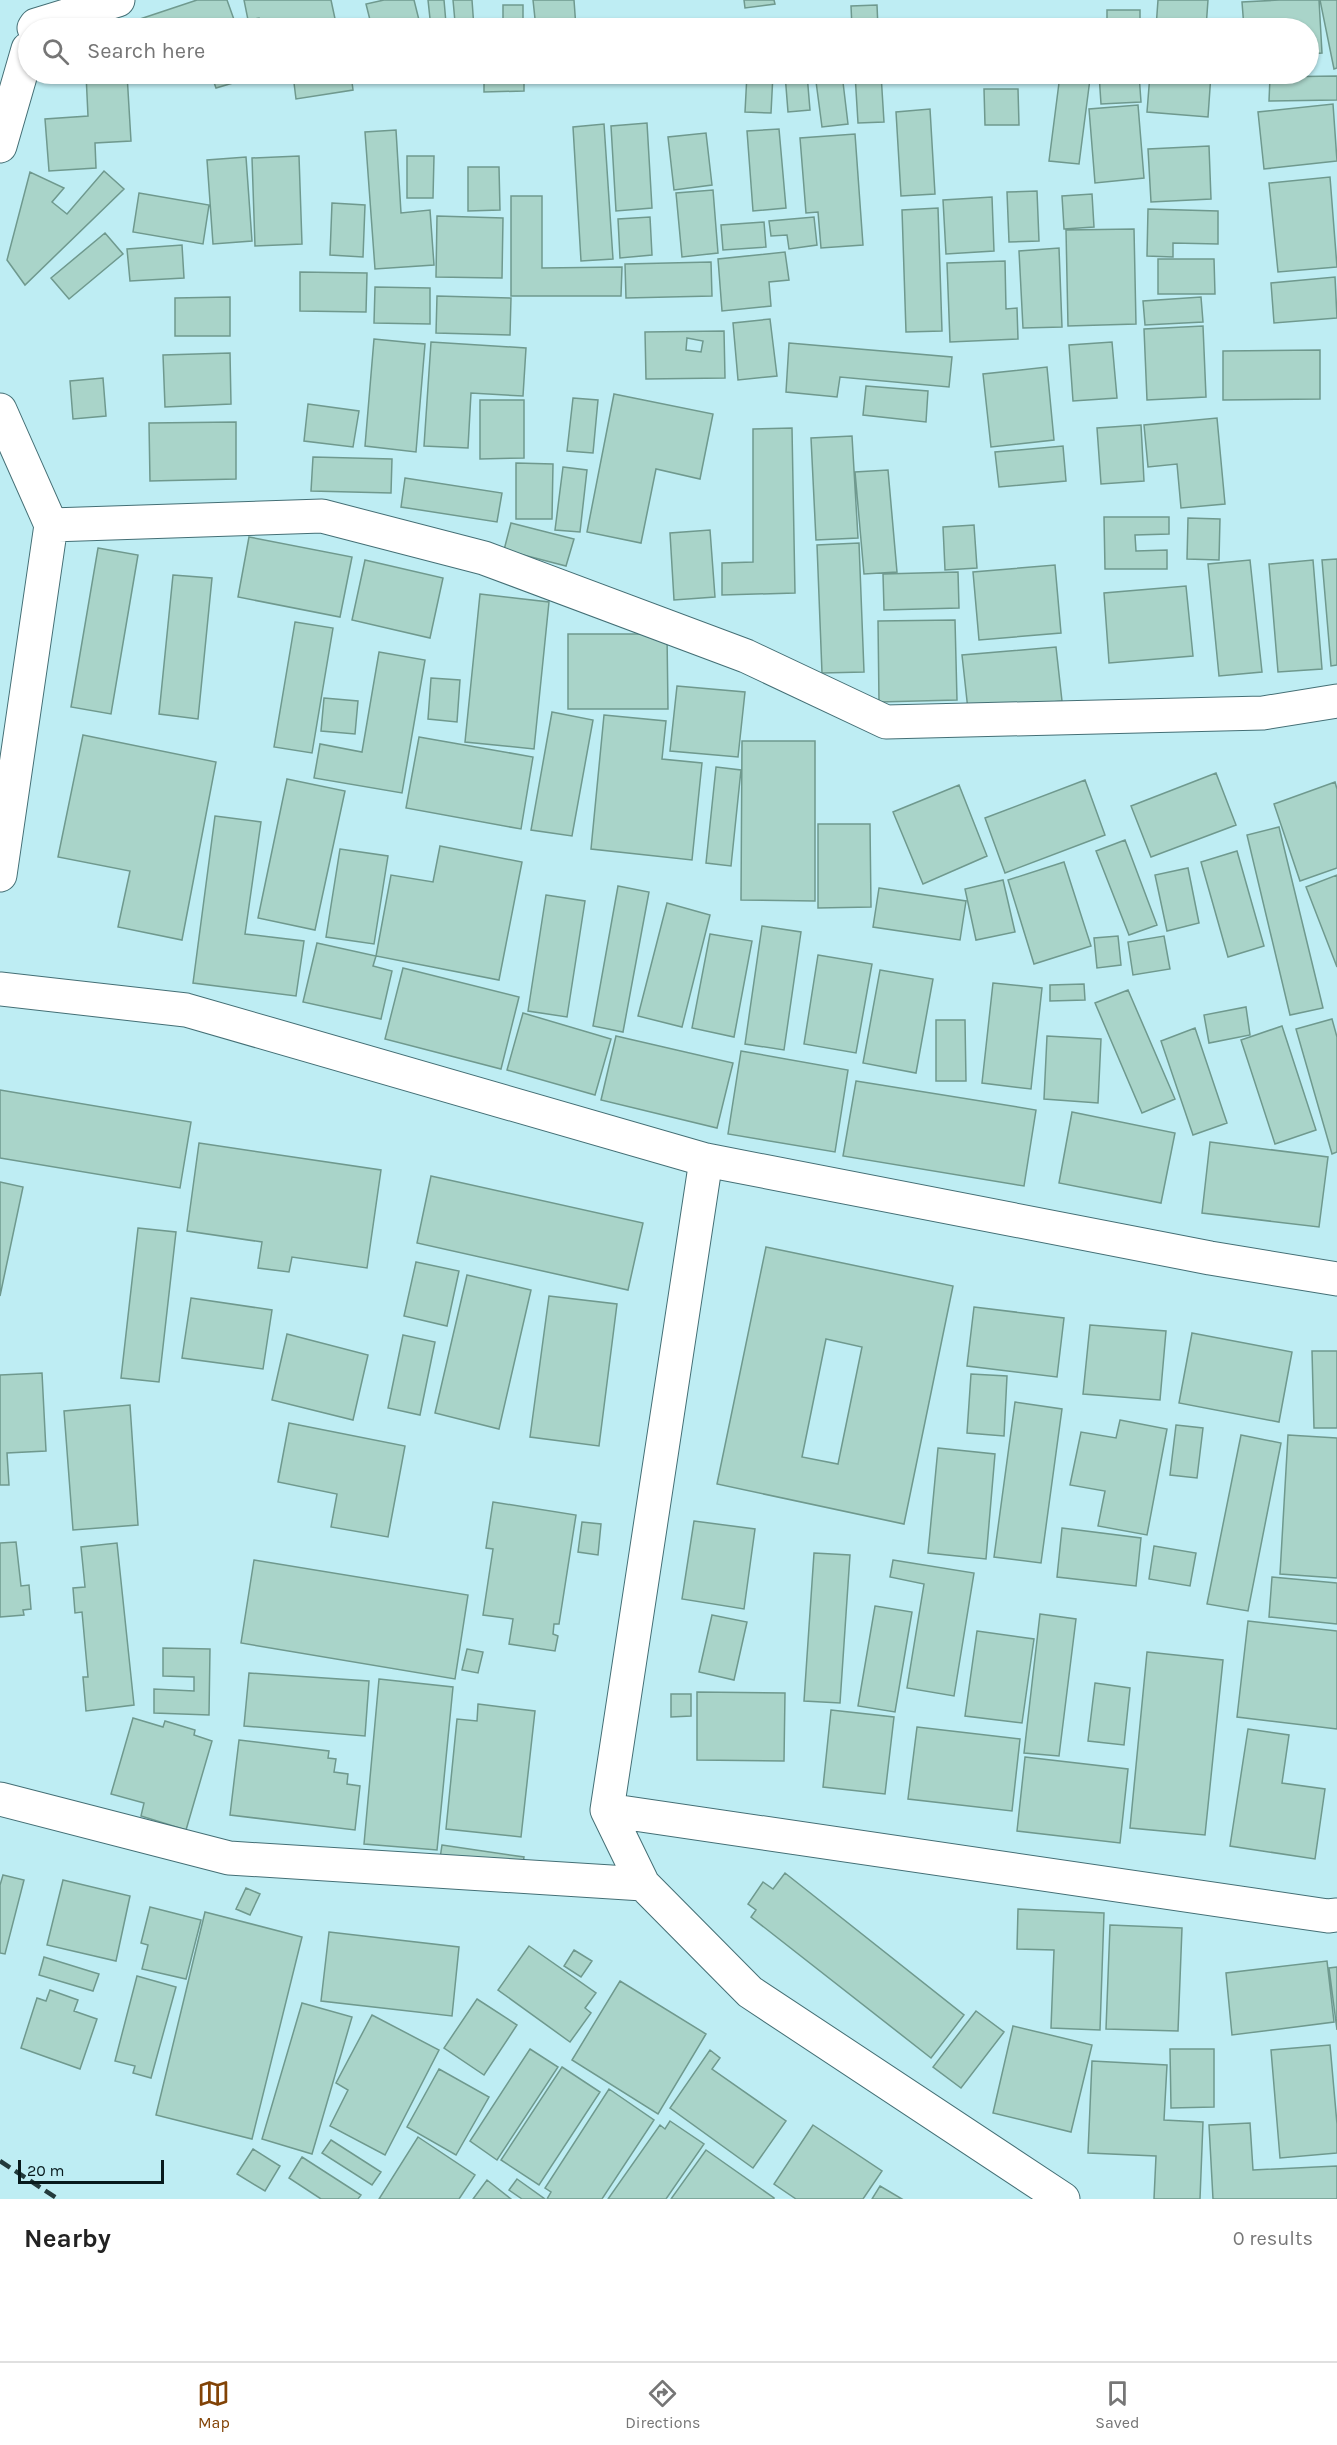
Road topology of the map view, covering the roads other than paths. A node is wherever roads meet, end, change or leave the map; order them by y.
1 (118, 0) edge
2 (59, 18) edge
3 (18, 84) edge
4 (0, 146) edge
5 (0, 410) edge
6 (51, 525) junction
7 (1337, 701) edge
8 (0, 875) edge
9 (0, 989) edge
10 (706, 1160) junction
11 (1337, 1279) edge
12 (0, 1799) edge
13 (607, 1810) junction
14 (643, 1884) junction
15 (1337, 1915) edge
16 (1063, 2199) edge

1 - 2 street
3 - 4 street
5 - 6 street
6 - 7 street
6 - 8 street
9 - 10 street
10 - 11 street
10 - 13 street
12 - 14 street
13 - 14 street
13 - 15 street
14 - 16 street

